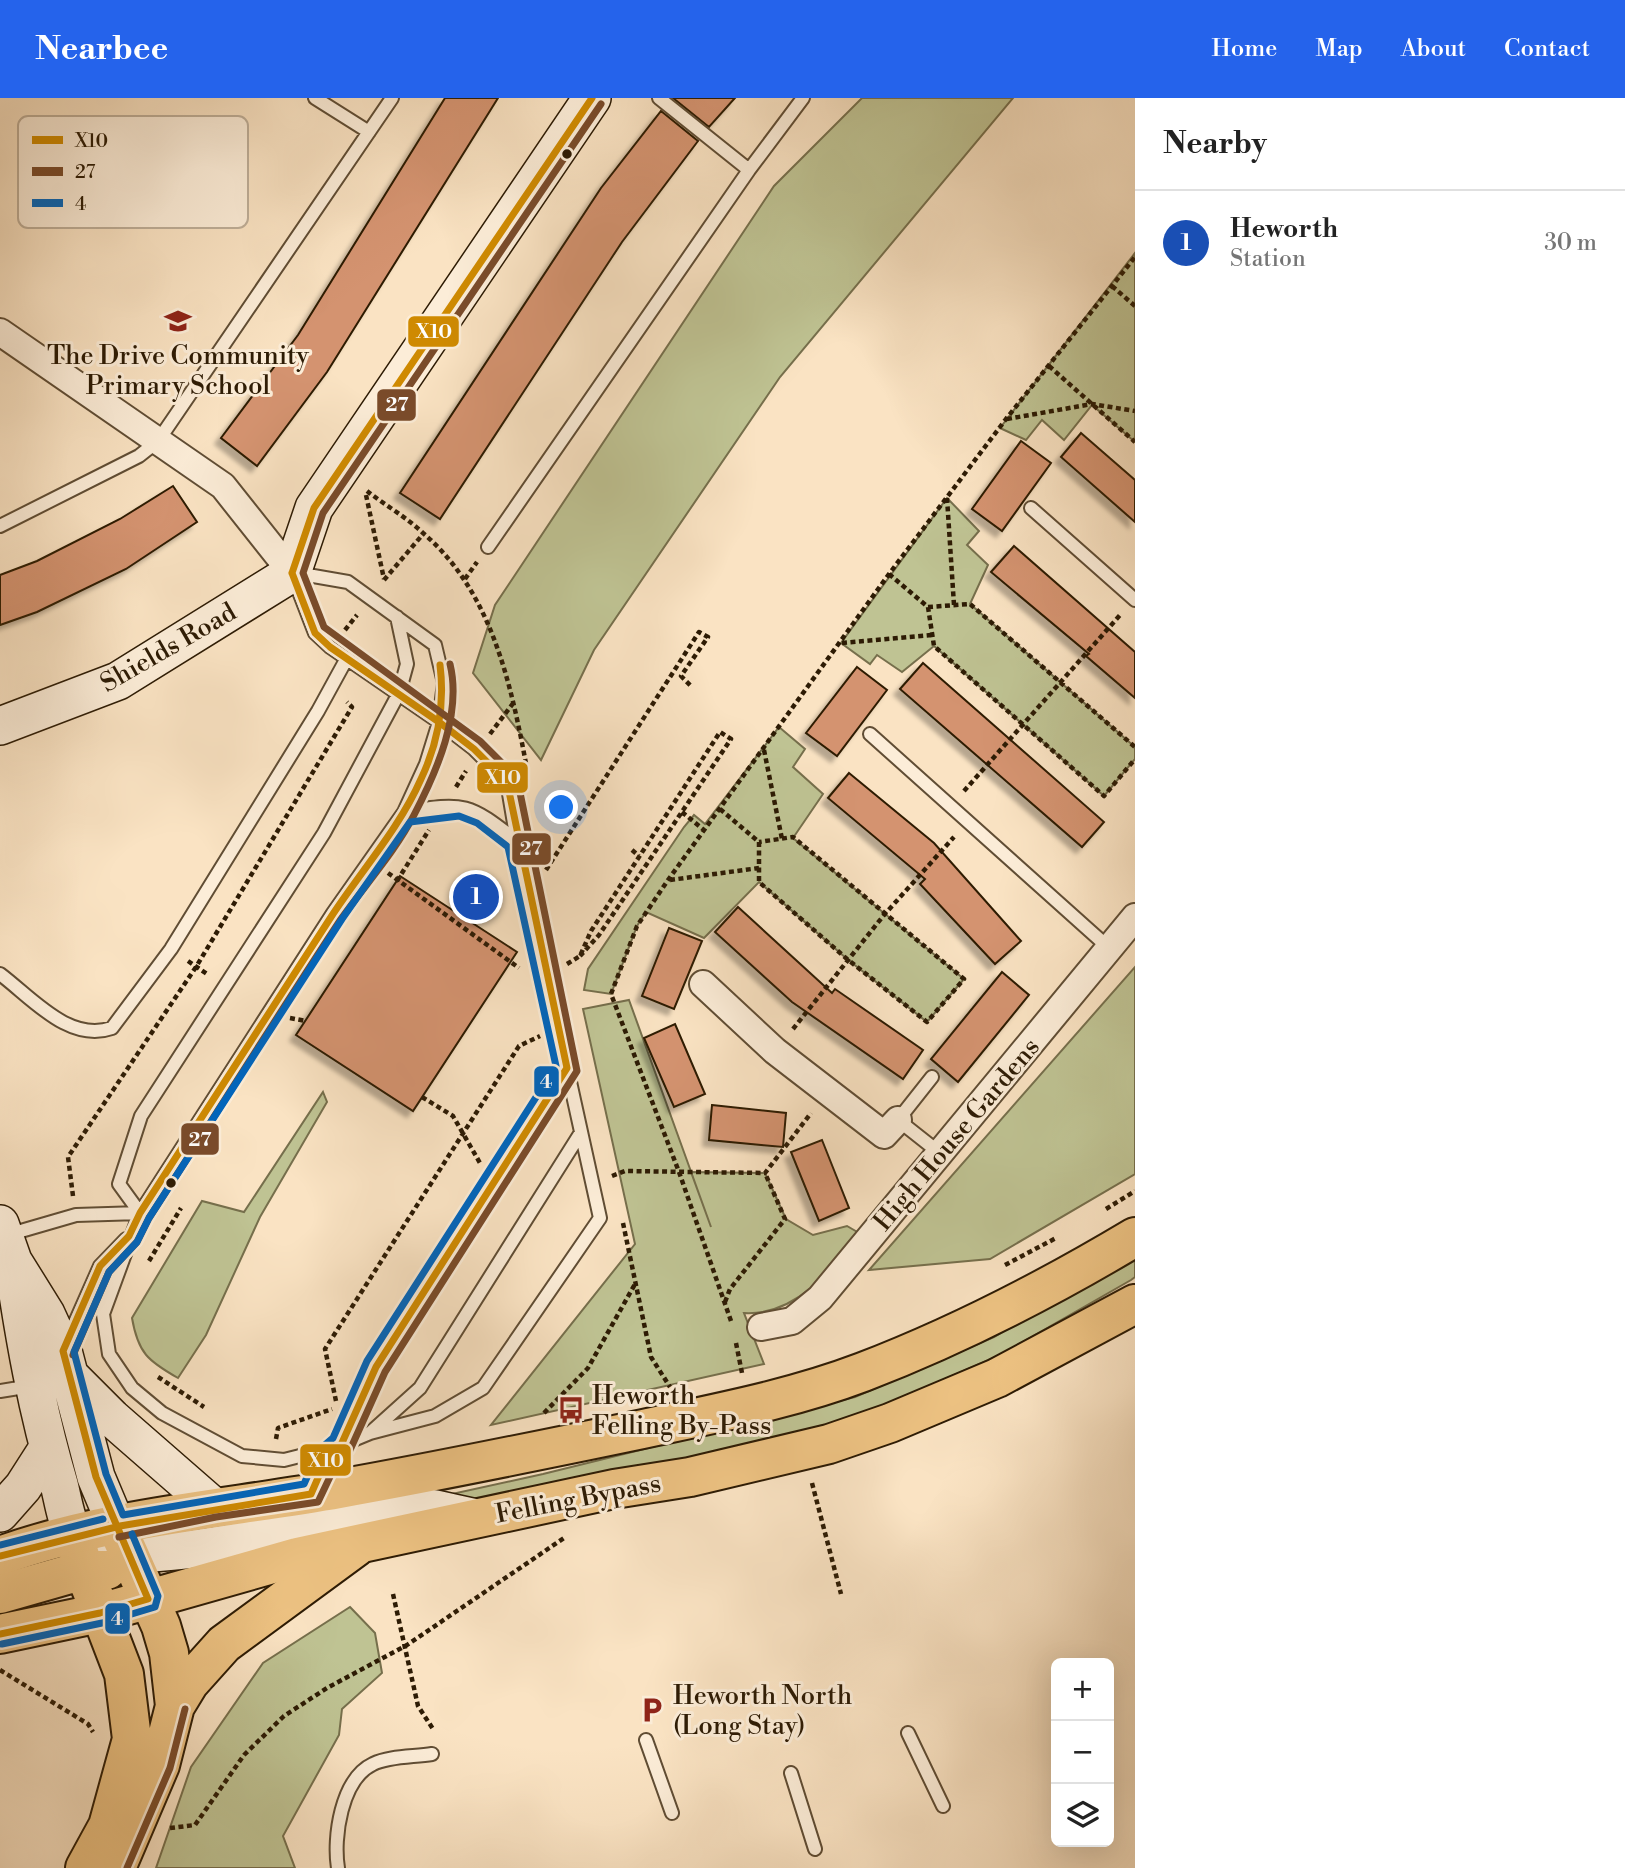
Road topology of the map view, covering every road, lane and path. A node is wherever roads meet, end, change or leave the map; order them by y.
1 (315, 98) edge
2 (392, 98) edge
3 (592, 98) edge
4 (659, 98) edge
5 (803, 98) edge
6 (369, 132) junction
7 (749, 170) junction
8 (1135, 257) edge
9 (1112, 285) junction
10 (1135, 306) edge
11 (0, 332) edge
12 (1049, 366) junction
13 (1092, 404) junction
14 (1135, 411) edge
15 (1006, 419) junction
16 (158, 441) junction
17 (1135, 442) edge
18 (947, 498) junction
19 (1031, 508) dead end
20 (0, 526) edge
21 (424, 533) junction
22 (488, 547) dead end
23 (292, 573) junction
24 (889, 574) junction
25 (384, 580) junction
26 (370, 598) junction
27 (1135, 599) edge
28 (954, 605) junction
29 (928, 607) junction
30 (397, 617) junction
31 (931, 635) junction
32 (841, 643) junction
33 (330, 647) junction
34 (347, 658) junction
35 (1061, 682) junction
36 (691, 686) dead end
37 (331, 687) junction
38 (399, 693) junction
39 (439, 722) junction
40 (1023, 725) junction
41 (0, 726) edge
42 (870, 734) dead end
43 (1135, 747) edge
44 (763, 749) junction
45 (1135, 759) edge
46 (529, 779) dead end
47 (950, 807) junction
48 (720, 809) junction
49 (404, 811) junction
50 (682, 812) junction
51 (967, 822) junction
52 (704, 830) junction
53 (782, 839) junction
54 (517, 841) junction
55 (758, 842) junction
56 (632, 850) dead end
57 (639, 856) junction
58 (544, 857) dead end
59 (370, 859) junction
60 (550, 863) dead end
61 (759, 868) junction
62 (668, 880) junction
63 (549, 884) dead end
64 (884, 915) junction
65 (1135, 917) edge
66 (1109, 948) junction
67 (564, 951) dead end
68 (580, 956) junction
69 (847, 959) junction
70 (0, 974) edge
71 (522, 977) dead end
72 (703, 984) dead end
73 (535, 1024) dead end
74 (559, 1033) junction
75 (539, 1036) junction
76 (775, 1051) junction
77 (567, 1068) junction
78 (932, 1077) dead end
79 (827, 1091) junction
80 (422, 1097) dead end
81 (898, 1120) junction
82 (580, 1134) junction
83 (461, 1135) junction
84 (941, 1154) junction
85 (610, 1163) dead end
86 (680, 1172) junction
87 (765, 1173) junction
88 (498, 1176) junction
89 (613, 1176) junction
90 (595, 1185) junction
91 (616, 1189) dead end
92 (1135, 1191) edge
93 (181, 1208) dead end
94 (140, 1213) junction
95 (76, 1215) junction
96 (621, 1216) dead end
97 (1095, 1216) dead end
98 (1062, 1235) dead end
99 (129, 1236) junction
100 (1135, 1237) edge
101 (6, 1240) edge
102 (993, 1272) dead end
103 (118, 1276) junction
104 (635, 1283) junction
105 (725, 1303) junction
106 (1135, 1304) edge
107 (761, 1326) dead end
108 (67, 1364) junction
109 (149, 1371) dead end
110 (744, 1381) dead end
111 (16, 1389) edge
112 (675, 1390) dead end
113 (178, 1392) dead end
114 (539, 1418) dead end
115 (278, 1428) dead end
116 (370, 1433) junction
117 (341, 1445) junction
118 (48, 1448) junction
119 (328, 1455) junction
120 (810, 1475) dead end
121 (311, 1494) junction
122 (214, 1507) junction
123 (0, 1513) edge
124 (477, 1518) junction
125 (567, 1535) dead end
126 (123, 1541) junction
127 (356, 1547) junction
128 (79, 1552) junction
129 (0, 1556) edge
130 (0, 1594) edge
131 (393, 1594) dead end
132 (841, 1594) dead end
133 (148, 1599) junction
134 (100, 1613) junction
135 (0, 1634) edge
136 (407, 1645) junction
137 (0, 1670) edge
138 (175, 1706) junction
139 (433, 1729) dead end
140 (908, 1733) dead end
141 (114, 1739) junction
142 (646, 1740) dead end
143 (432, 1754) dead end
144 (792, 1773) dead end
145 (943, 1807) dead end
146 (672, 1813) dead end
147 (167, 1828) dead end
148 (815, 1849) dead end
149 (85, 1868) edge
150 (116, 1868) edge
151 (338, 1868) edge

1 - 6 lane
2 - 6 lane
3 - 23 main road
4 - 7 lane
5 - 7 lane
6 - 16 lane
7 - 22 lane
8 - 9 path
9 - 10 path
9 - 12 path
11 - 16 street
12 - 13 path
12 - 15 path
13 - 14 path
13 - 15 path
13 - 17 path
15 - 18 path
16 - 20 lane
16 - 23 street
18 - 24 path
18 - 28 path
19 - 27 lane
21 - 25 path
21 - 25 path
21 - 46 path
23 - 26 lane
23 - 33 lane
23 - 41 main road, Shields Road
24 - 29 path
24 - 32 path
25 - 26 path
26 - 30 lane
26 - 33 path
27 - 35 path
28 - 29 path
28 - 35 path
29 - 31 path
30 - 38 lane
30 - 39 lane
31 - 32 path
31 - 40 path
32 - 44 path
33 - 34 lane
34 - 37 lane
34 - 38 lane
35 - 40 path
35 - 43 path
36 - 60 path
37 - 70 lane
37 - 95 path
38 - 39 lane
38 - 94 lane
39 - 49 lane
39 - 54 lane
40 - 45 path
40 - 47 path
42 - 47 lane
44 - 48 path
44 - 53 path
47 - 51 lane
48 - 52 path
48 - 55 path
49 - 54 lane
49 - 59 lane
50 - 52 path
50 - 57 path
50 - 68 path
51 - 64 path
51 - 66 lane
52 - 62 path
53 - 55 path
53 - 64 path
54 - 74 lane
55 - 61 path
56 - 57 path
57 - 68 path
58 - 63 path
59 - 71 path
59 - 94 lane
61 - 62 path
61 - 69 path
62 - 86 path
64 - 69 path
64 - 69 path
65 - 66 street, High House Gardens
66 - 84 street, High House Gardens
67 - 68 path
69 - 76 path
72 - 76 street
73 - 75 path
74 - 75 path
74 - 77 lane
75 - 83 path
76 - 79 street
77 - 82 lane
77 - 88 lane
78 - 81 lane
79 - 81 street
79 - 87 path
80 - 83 path
81 - 84 lane
82 - 90 lane
82 - 116 lane
83 - 88 path
83 - 115 path
84 - 107 street, High House Gardens
85 - 89 path
86 - 87 path
86 - 89 path
86 - 105 path
87 - 105 path
88 - 117 lane
89 - 90 path
89 - 91 path
90 - 116 lane
92 - 97 path
93 - 103 path
94 - 95 lane
94 - 99 lane
95 - 101 lane
96 - 104 path
98 - 102 path
99 - 103 lane
99 - 108 lane
100 - 121 main road, Felling Bypass
101 - 108 main road
101 - 111 main road
103 - 119 lane
104 - 112 path
104 - 114 path
105 - 110 path
106 - 124 main road, Felling Bypass
108 - 122 main road
108 - 126 main road
109 - 113 path
111 - 118 main road
116 - 117 lane
117 - 119 lane
118 - 123 main road
118 - 128 main road
119 - 121 lane
120 - 132 path
121 - 122 main road, Felling Bypass
122 - 126 main road, Felling Bypass
124 - 126 main road
124 - 127 main road, Felling Bypass
125 - 136 path
126 - 128 main road, Felling Bypass
126 - 133 main road
127 - 133 main road, Felling Bypass
127 - 138 main road
128 - 129 main road, Felling Bypass
128 - 130 main road
128 - 133 main road
128 - 134 main road
131 - 136 path
133 - 134 main road, Felling Bypass
133 - 138 main road
134 - 135 main road, Felling Bypass
134 - 141 main road
136 - 139 path
136 - 147 path
137 - 141 path
138 - 150 main road
140 - 145 lane
141 - 149 main road
142 - 146 lane
143 - 151 lane
144 - 148 lane

